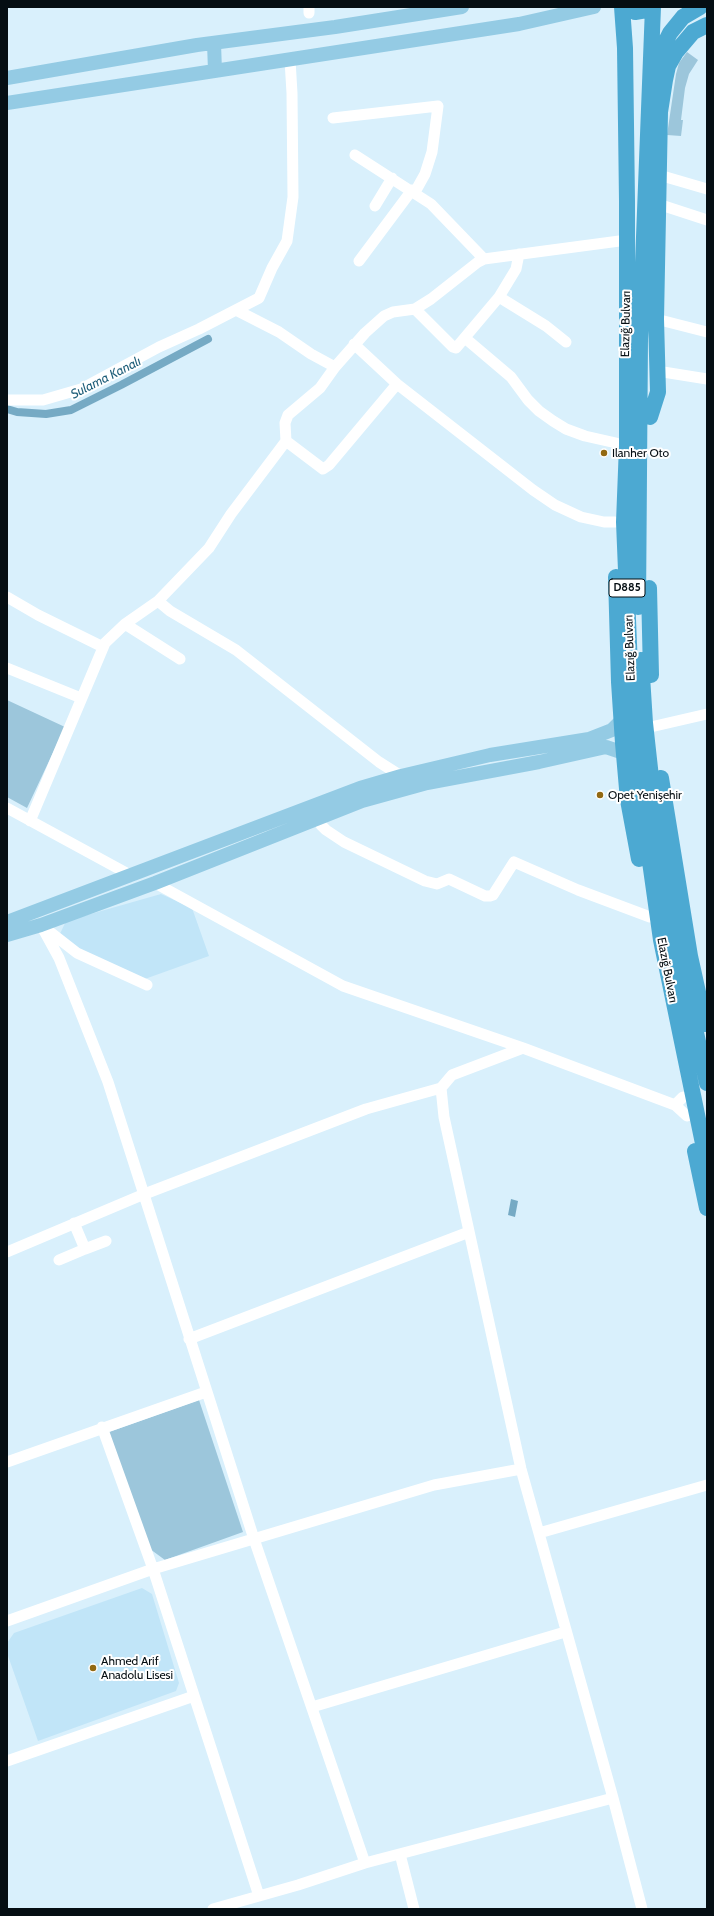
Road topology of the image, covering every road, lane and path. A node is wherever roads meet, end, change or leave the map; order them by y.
1 (462, 7) edge
2 (594, 7) edge
3 (622, 7) edge
4 (627, 7) edge
5 (700, 7) edge
6 (655, 8) edge
7 (707, 25) edge
8 (214, 43) junction
9 (290, 60) junction
10 (214, 71) junction
11 (7, 78) edge
12 (649, 102) junction
13 (7, 103) edge
14 (333, 118) dead end
15 (355, 155) dead end
16 (659, 175) junction
17 (392, 178) junction
18 (707, 189) edge
19 (414, 191) junction
20 (658, 204) junction
21 (375, 206) dead end
22 (707, 220) edge
23 (627, 240) junction
24 (519, 254) junction
25 (484, 259) junction
26 (359, 261) dead end
27 (499, 297) junction
28 (415, 309) junction
29 (236, 310) junction
30 (656, 319) junction
31 (707, 332) edge
32 (465, 338) junction
33 (566, 342) dead end
34 (633, 342) junction
35 (354, 344) junction
36 (335, 366) junction
37 (657, 371) junction
38 (707, 379) edge
39 (397, 384) junction
40 (7, 400) edge
41 (650, 417) junction
42 (286, 441) junction
43 (616, 443) junction
44 (615, 522) junction
45 (7, 597) edge
46 (158, 601) junction
47 (125, 624) junction
48 (103, 647) junction
49 (180, 659) dead end
50 (7, 668) edge
51 (81, 698) junction
52 (707, 714) edge
53 (621, 721) junction
54 (655, 726) junction
55 (624, 753) junction
56 (401, 776) junction
57 (7, 808) edge
58 (318, 819) junction
59 (30, 821) junction
60 (132, 876) junction
61 (155, 883) junction
62 (650, 917) junction
63 (7, 922) edge
64 (41, 925) junction
65 (7, 935) edge
66 (147, 985) dead end
67 (707, 1036) edge
68 (523, 1048) junction
69 (707, 1083) edge
70 (441, 1088) junction
71 (679, 1101) junction
72 (707, 1163) edge
73 (142, 1195) junction
74 (707, 1208) edge
75 (74, 1223) junction
76 (469, 1232) junction
77 (106, 1241) dead end
78 (85, 1249) junction
79 (7, 1252) edge
80 (59, 1260) dead end
81 (189, 1339) junction
82 (206, 1392) junction
83 (102, 1427) junction
84 (7, 1462) edge
85 (521, 1469) junction
86 (707, 1485) edge
87 (539, 1533) junction
88 (254, 1539) junction
89 (153, 1569) junction
90 (7, 1621) edge
91 (565, 1632) junction
92 (194, 1696) junction
93 (312, 1707) junction
94 (7, 1761) edge
95 (613, 1798) junction
96 (400, 1854) junction
97 (365, 1863) junction
98 (259, 1896) junction
99 (214, 1909) edge
100 (414, 1909) edge
101 (642, 1909) edge

1 - 8 main road
2 - 9 main road
3 - 23 highway, Elazığ Bulvarı / D885
4 - 6 highway
5 - 12 highway
6 - 12 highway, Elazığ Bulvarı / D885
7 - 16 highway
8 - 10 main road
8 - 11 main road
9 - 10 main road
9 - 29 street
10 - 13 main road
12 - 34 highway, Elazığ Bulvarı / D885
14 - 19 street
15 - 17 street
16 - 18 street
16 - 20 highway
17 - 19 street
17 - 21 street
19 - 25 street
19 - 26 street
20 - 22 street
20 - 30 highway
23 - 24 street
23 - 34 highway, Elazığ Bulvarı / D885
24 - 25 street
24 - 27 street
25 - 28 street
27 - 32 street
27 - 33 street
28 - 32 street
28 - 35 street
29 - 36 street
29 - 40 street
30 - 31 street
30 - 37 highway
32 - 43 street
34 - 41 highway
34 - 43 highway
34 - 69 highway, Elazığ Bulvarı / D885
34 - 72 highway, Elazığ Bulvarı / D885
35 - 36 street
35 - 39 street
36 - 42 street
37 - 38 street
37 - 41 highway
39 - 42 street
39 - 44 street
41 - 54 highway
42 - 46 street
43 - 44 highway
44 - 53 highway
45 - 48 street
46 - 47 street
46 - 56 street
47 - 48 street
47 - 49 street
48 - 51 street
50 - 51 street
51 - 59 street
52 - 54 street
53 - 55 highway
53 - 56 main road
54 - 67 highway
55 - 58 main road
55 - 62 highway
56 - 60 main road
57 - 59 street
58 - 61 main road
58 - 62 street
59 - 60 street
60 - 63 main road
61 - 64 main road
61 - 68 street
62 - 71 highway
64 - 65 main road
64 - 66 street
64 - 73 street
68 - 70 street
68 - 71 street
70 - 73 street
70 - 76 street
71 - 74 highway
73 - 75 street
73 - 81 street
75 - 78 street
75 - 79 street
76 - 81 street
76 - 85 street
77 - 78 street
78 - 80 street
81 - 82 street
82 - 83 street
82 - 88 street
83 - 84 street
83 - 89 street
85 - 87 street
85 - 88 street
86 - 87 street
87 - 91 street
88 - 89 street
88 - 93 street
89 - 90 street
89 - 92 street
91 - 93 street
91 - 95 street
92 - 94 street
92 - 98 street
93 - 97 street
95 - 96 street
95 - 101 street
96 - 97 street
96 - 100 street
97 - 98 street
98 - 99 street

